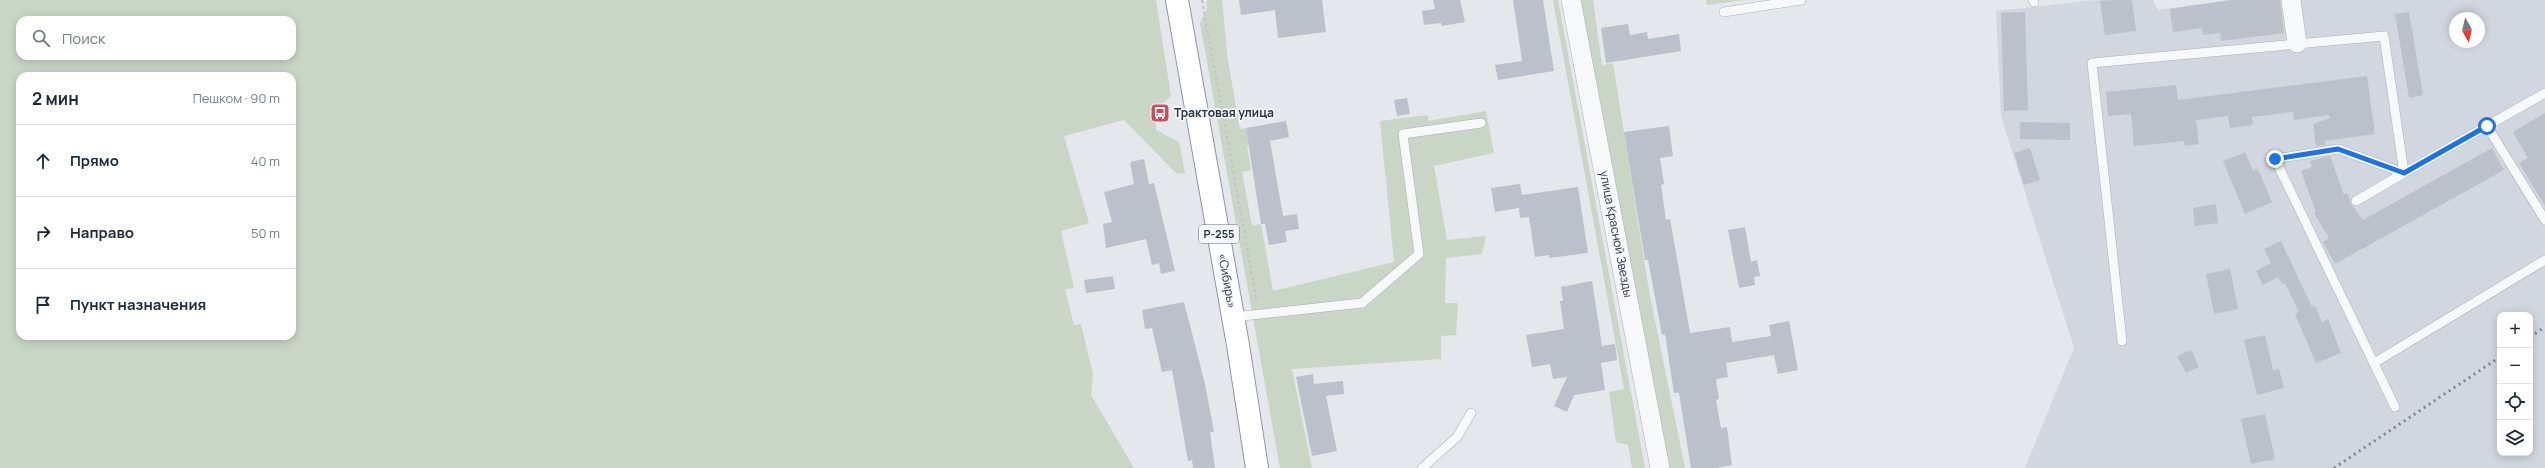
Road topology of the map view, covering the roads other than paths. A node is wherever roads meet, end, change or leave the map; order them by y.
1 (1177, 0) edge
2 (1571, 0) edge
3 (1801, 0) edge
4 (2291, 0) edge
5 (1724, 12) dead end
6 (2297, 43) junction
7 (2545, 93) edge
8 (1481, 123) dead end
9 (2487, 126) junction
10 (2404, 173) junction
11 (2356, 201) dead end
12 (2545, 220) edge
13 (2545, 260) edge
14 (1234, 317) junction
15 (2122, 341) dead end
16 (2374, 363) junction
17 (2395, 407) dead end
18 (1471, 412) dead end
19 (1257, 468) edge
20 (1422, 468) edge
21 (1660, 468) edge

1 - 14 highway, «Сибирь» / Р-255
2 - 21 street, улица Красной Звезды
3 - 5 lane
4 - 6 street
6 - 10 lane
6 - 15 lane
7 - 9 lane
8 - 14 lane
9 - 10 lane
9 - 12 lane
10 - 11 lane
10 - 16 lane
13 - 16 lane
14 - 19 highway, «Сибирь» / Р-255
16 - 17 lane
18 - 20 lane

